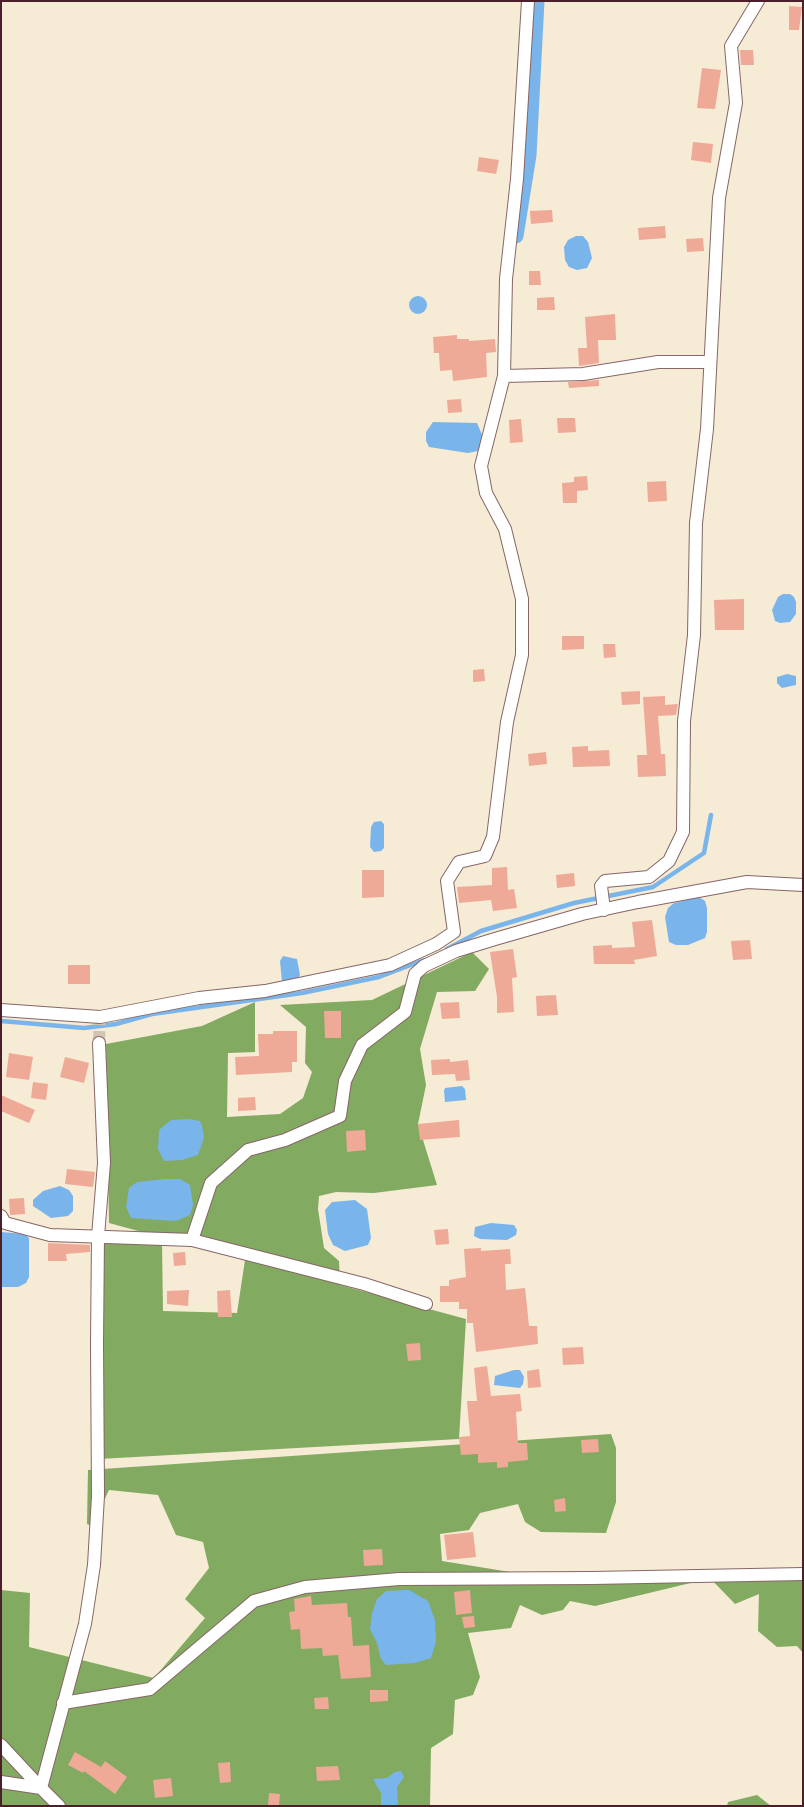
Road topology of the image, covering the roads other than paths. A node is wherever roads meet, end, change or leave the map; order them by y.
1 (528, 1) edge
2 (758, 1) edge
3 (709, 362) junction
4 (504, 376) junction
5 (803, 885) edge
6 (604, 910) junction
7 (1, 1010) edge
8 (99, 1043) tunnel mouth
9 (1, 1216) edge
10 (98, 1236) junction
11 (192, 1240) junction
12 (426, 1304) dead end
13 (803, 1574) edge
14 (64, 1703) junction
15 (1, 1746) edge
16 (1, 1782) edge
17 (41, 1788) junction
18 (59, 1806) edge

1 - 4 street
2 - 3 street
3 - 4 street
3 - 6 street
4 - 7 street
5 - 6 street
6 - 11 street
8 - 10 street
9 - 10 street
10 - 11 street
10 - 14 street
11 - 12 street
13 - 14 street
14 - 17 street
15 - 17 street
16 - 17 street
17 - 18 street

